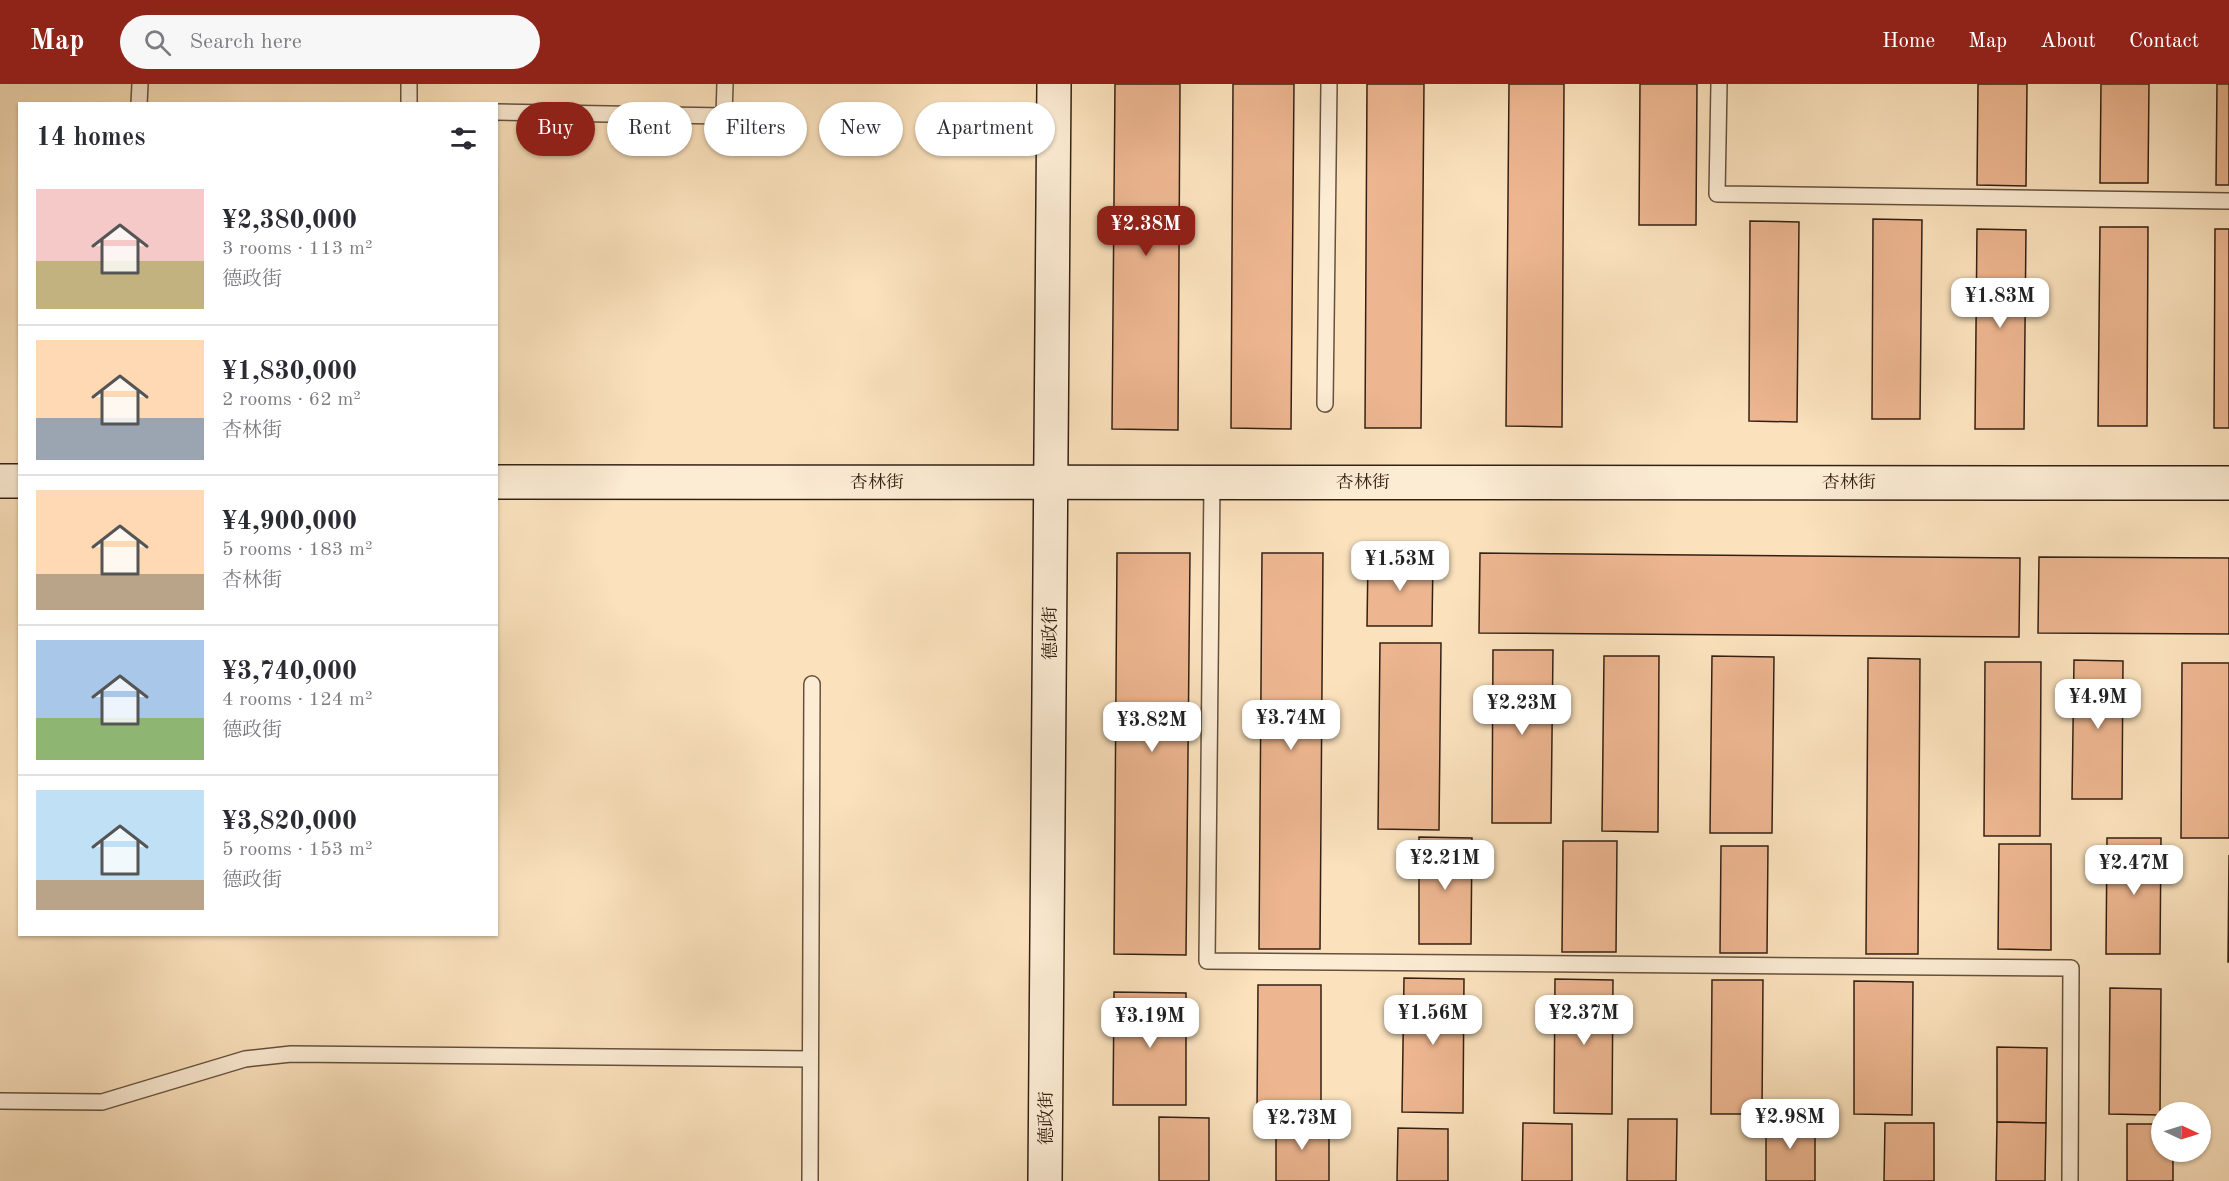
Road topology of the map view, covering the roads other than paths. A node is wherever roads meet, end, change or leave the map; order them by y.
1 (140, 84) edge
2 (409, 84) edge
3 (725, 84) edge
4 (1054, 84) edge
5 (1329, 84) edge
6 (1719, 84) edge
7 (139, 102) edge
8 (409, 102) edge
9 (498, 112) edge
10 (2229, 201) edge
11 (1325, 405) dead end
12 (0, 481) edge
13 (18, 481) edge
14 (498, 482) edge
15 (1051, 482) junction
16 (1212, 482) junction
17 (2229, 483) edge
18 (812, 684) dead end
19 (810, 1059) junction
20 (0, 1101) edge
21 (810, 1181) edge
22 (1045, 1181) edge
23 (2070, 1181) edge

1 - 7 lane
2 - 8 lane
3 - 9 lane
4 - 15 street, 德政街
5 - 11 lane
6 - 10 lane
12 - 13 street
14 - 15 street, 杏林街
15 - 16 street, 杏林街
15 - 22 street, 德政街
16 - 17 street, 杏林街
16 - 23 lane
18 - 19 lane
19 - 20 lane
19 - 21 lane

